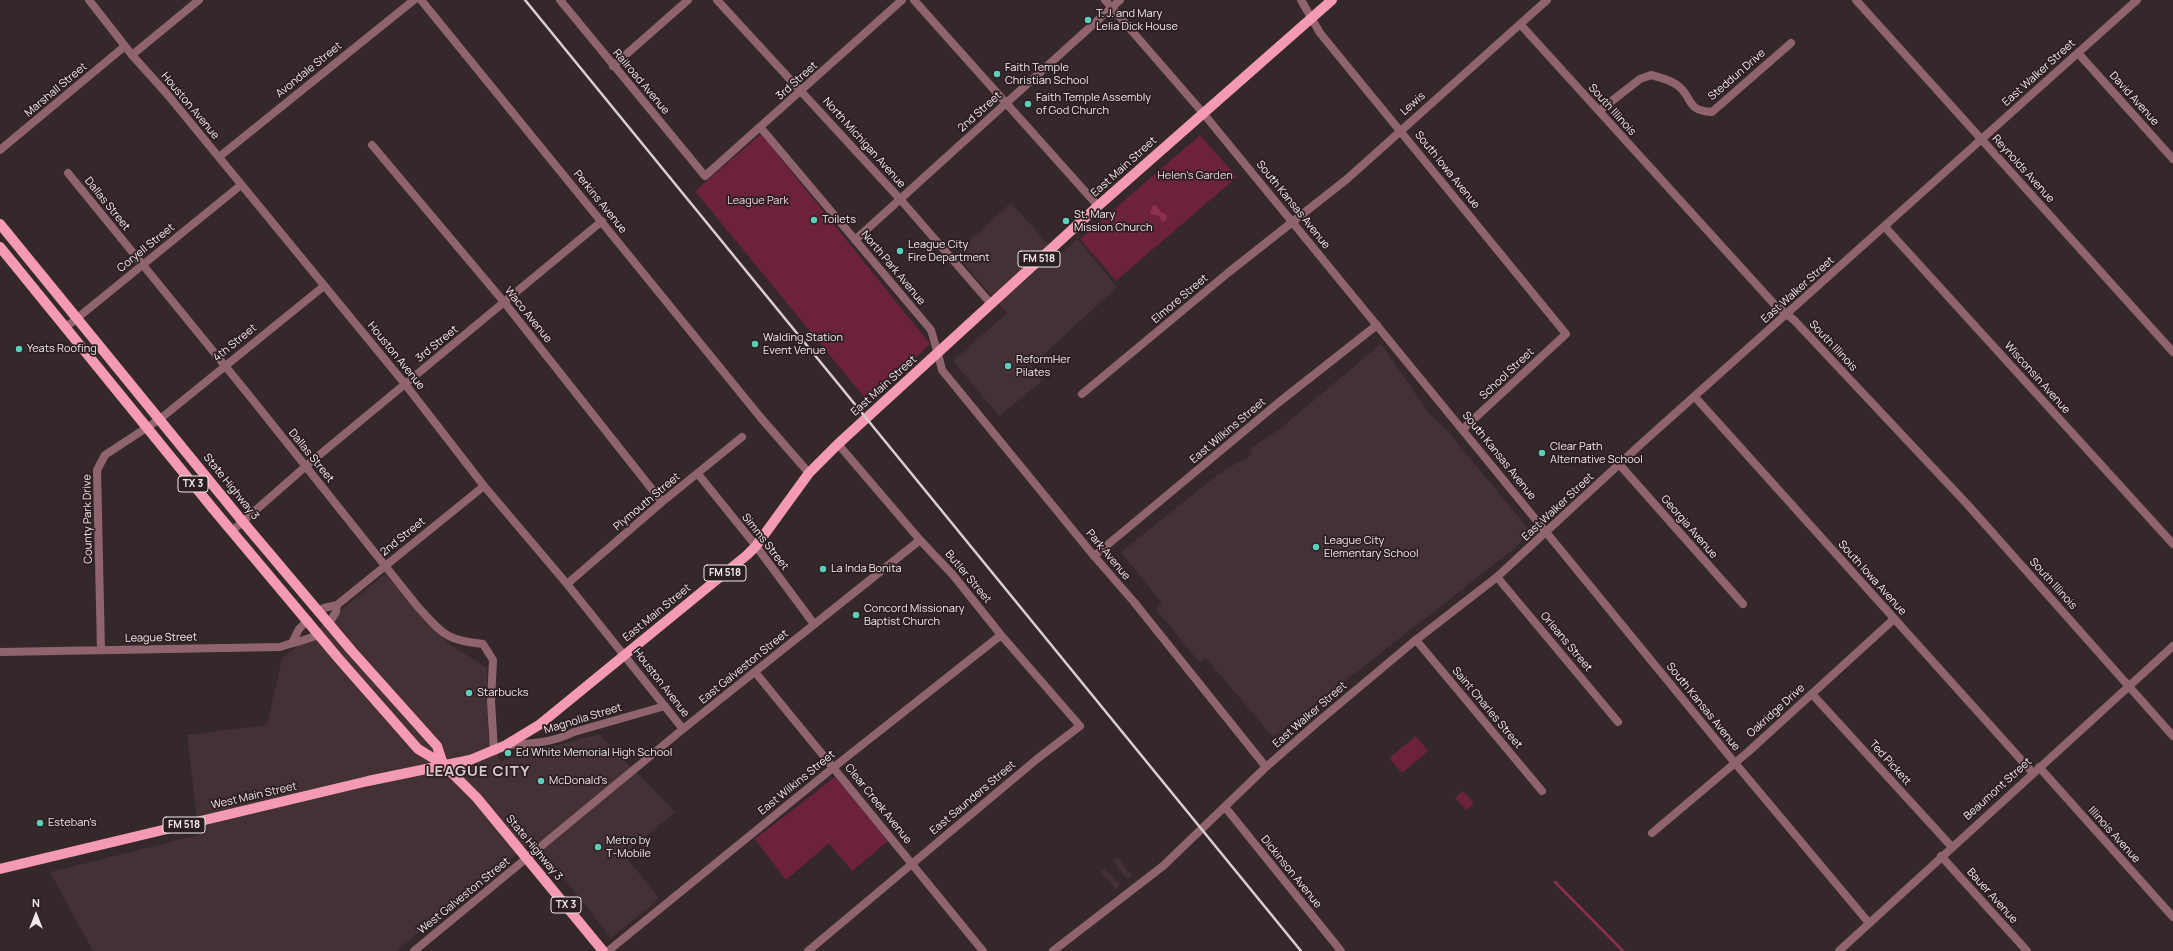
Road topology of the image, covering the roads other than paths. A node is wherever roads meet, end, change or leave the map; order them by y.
1 (89, 0) edge
2 (199, 0) edge
3 (414, 0) edge
4 (421, 0) edge
5 (560, 0) edge
6 (688, 0) edge
7 (718, 0) edge
8 (902, 0) edge
9 (914, 0) edge
10 (1105, 0) edge
11 (1120, 0) edge
12 (1302, 0) edge
13 (1332, 0) edge
14 (1547, 0) edge
15 (1856, 0) edge
16 (2137, 0) edge
17 (1112, 7) junction
18 (1312, 18) junction
19 (1520, 24) junction
20 (1791, 42) dead end
21 (125, 46) junction
22 (2078, 53) junction
23 (132, 55) junction
24 (613, 66) junction
25 (802, 92) junction
26 (1006, 103) junction
27 (1599, 111) junction
28 (1203, 113) junction
29 (760, 128) junction
30 (1401, 130) junction
31 (1982, 140) junction
32 (372, 145) dead end
33 (0, 150) edge
34 (219, 157) junction
35 (2173, 159) edge
36 (68, 173) dead end
37 (705, 176) joint
38 (241, 185) junction
39 (900, 199) junction
40 (1098, 206) junction
41 (602, 221) junction
42 (1292, 222) junction
43 (0, 224) edge
44 (1886, 227) junction
45 (855, 240) junction
46 (0, 247) edge
47 (143, 265) junction
48 (324, 286) junction
49 (504, 302) junction
50 (991, 304) junction
51 (1786, 315) junction
52 (76, 318) junction
53 (1376, 325) junction
54 (65, 328) junction
55 (1566, 334) joint
56 (2173, 352) edge
57 (938, 354) junction
58 (225, 366) junction
59 (405, 384) junction
60 (1082, 394) dead end
61 (1695, 397) junction
62 (160, 419) junction
63 (148, 427) junction
64 (1463, 429) junction
65 (742, 437) dead end
66 (838, 444) junction
67 (1620, 464) junction
68 (306, 466) junction
69 (809, 473) junction
70 (698, 474) junction
71 (484, 486) junction
72 (662, 502) junction
73 (243, 522) junction
74 (232, 531) junction
75 (1546, 533) junction
76 (920, 540) junction
77 (2173, 544) edge
78 (756, 546) junction
79 (1094, 556) junction
80 (386, 566) junction
81 (1497, 577) junction
82 (567, 584) junction
83 (1743, 604) dead end
84 (337, 605) junction
85 (319, 612) junction
86 (1894, 619) junction
87 (308, 620) junction
88 (329, 623) junction
89 (814, 624) junction
90 (319, 634) junction
91 (1001, 635) junction
92 (1416, 640) junction
93 (293, 641) junction
94 (2173, 646) edge
95 (101, 650) junction
96 (0, 652) edge
97 (624, 654) junction
98 (756, 672) junction
99 (2128, 686) junction
100 (1812, 694) junction
101 (665, 706) junction
102 (1618, 722) dead end
103 (1080, 726) joint
104 (683, 729) junction
105 (2173, 736) edge
106 (506, 745) junction
107 (494, 751) junction
108 (1735, 763) junction
109 (443, 764) junction
110 (834, 766) junction
111 (1266, 767) junction
112 (2039, 767) junction
113 (2033, 773) junction
114 (1542, 791) dead end
115 (1225, 807) junction
116 (1652, 833) dead end
117 (1951, 846) junction
118 (1941, 856) junction
119 (528, 858) junction
120 (912, 863) junction
121 (0, 869) edge
122 (2173, 917) edge
123 (1869, 923) junction
124 (414, 951) edge
125 (603, 951) edge
126 (608, 951) edge
127 (808, 951) edge
128 (983, 951) edge
129 (1053, 951) edge
130 (1341, 951) edge
131 (1839, 951) edge
132 (2027, 951) edge

1 - 21 street, Houston Avenue
2 - 23 street
3 - 34 street, Avondale Street
4 - 41 street, Perkins Avenue
5 - 24 street, Railroad Avenue
6 - 24 street
7 - 25 street, North Michigan Avenue
8 - 25 street, 3rd Street
9 - 26 street
10 - 17 street, South Kansas Avenue
11 - 17 street, 2nd Street
12 - 18 street, South Iowa Avenue
13 - 18 main road, East Main Street / FM 518
14 - 19 street, Lewis
15 - 31 street, Reynolds Avenue
16 - 22 street, East Walker Street
17 - 26 street, 2nd Street
17 - 28 street, South Kansas Avenue
18 - 28 main road, East Main Street / FM 518
18 - 30 street, South Iowa Avenue
19 - 27 street, South Illinois
19 - 30 street, Lewis
20 - 27 street, Steddun Drive
21 - 23 street, Houston Avenue
21 - 33 street, Marshall Street
22 - 31 street, East Walker Street
22 - 35 street, David Avenue
23 - 34 street, Houston Avenue
24 - 37 street, Railroad Avenue
25 - 29 street, 3rd Street
25 - 39 street, North Michigan Avenue
26 - 39 street, 2nd Street
26 - 40 street
27 - 51 street, South Illinois
28 - 40 main road, East Main Street / FM 518
28 - 42 street, South Kansas Avenue
29 - 37 street, 3rd Street
29 - 45 street, North Park Avenue
30 - 42 street, Lewis
30 - 55 street, South Iowa Avenue
31 - 44 street, East Walker Street
31 - 56 street, Reynolds Avenue
32 - 49 street, Waco Avenue
34 - 38 street, Houston Avenue
36 - 47 street, Dallas Street
38 - 47 street, Coryell Street
38 - 48 street, Houston Avenue
39 - 45 street, 2nd Street
39 - 50 street, North Michigan Avenue
40 - 50 main road, East Main Street / FM 518
41 - 49 street, 3rd Street
41 - 69 street, Perkins Avenue
42 - 53 street, South Kansas Avenue
42 - 60 street, Elmore Street
43 - 52 main road, State Highway 3 / TX 3
44 - 51 street, East Walker Street
44 - 77 street, Wisconsin Avenue
45 - 57 street, North Park Avenue
46 - 54 main road, State Highway 3 / TX 3
47 - 52 street, Coryell Street
47 - 58 street, Dallas Street
48 - 58 street, 4th Street
48 - 59 street, Houston Avenue
49 - 59 street, 3rd Street
49 - 72 street, Waco Avenue
50 - 57 main road, East Main Street / FM 518
51 - 61 street, East Walker Street
51 - 99 street, South Illinois
52 - 54 street, Coryell Street
52 - 62 main road, State Highway 3 / TX 3
53 - 64 street, South Kansas Avenue
53 - 79 street, East Wilkins Street
54 - 63 main road, State Highway 3 / TX 3
55 - 64 street, School Street
57 - 66 main road, East Main Street / FM 518
57 - 79 street, Park Avenue
58 - 62 street, 4th Street
58 - 68 street, Dallas Street
59 - 68 street, 3rd Street
59 - 71 street, Houston Avenue
61 - 67 street, East Walker Street
61 - 86 street, South Iowa Avenue
62 - 63 street, County Park Drive
62 - 73 main road, State Highway 3 / TX 3
63 - 74 main road, State Highway 3 / TX 3
63 - 95 street, County Park Drive
64 - 75 street, South Kansas Avenue
65 - 70 street, Plymouth Street
66 - 69 main road, East Main Street / FM 518
66 - 76 street, Butler Street
67 - 75 street, East Walker Street
67 - 83 street, Georgia Avenue
68 - 73 street, 3rd Street
68 - 80 street, Dallas Street
69 - 78 main road, East Main Street / FM 518
70 - 72 street, Plymouth Street
70 - 78 street, Simms Street
71 - 80 street, 2nd Street
71 - 82 street, Houston Avenue
72 - 82 street, Plymouth Street
73 - 74 street, 3rd Street
73 - 85 main road, State Highway 3 / TX 3
74 - 87 main road, State Highway 3 / TX 3
75 - 81 street, East Walker Street
75 - 108 street, South Kansas Avenue
76 - 89 street, East Galveston Street
76 - 91 street, Butler Street
78 - 89 street, Simms Street
78 - 97 main road, East Main Street / FM 518
79 - 111 street, Park Avenue
80 - 84 street, 2nd Street
80 - 107 street, Dallas Street
81 - 92 street, East Walker Street
81 - 102 street, Orleans Street
82 - 97 street, Houston Avenue
84 - 85 street, 2nd Street
84 - 88 street, 2nd Street
85 - 88 main road, State Highway 3 / TX 3
86 - 100 street, Oakridge Drive
86 - 113 street, South Iowa Avenue
87 - 90 main road, State Highway 3 / TX 3
87 - 93 street
88 - 109 main road, State Highway 3 / TX 3
89 - 98 street, East Galveston Street
90 - 93 street, League Street
90 - 109 main road, State Highway 3 / TX 3
91 - 103 street, Butler Street
91 - 110 street, East Wilkins Street
92 - 111 street, East Walker Street
92 - 114 street, Saint Charles Street
93 - 95 street, League Street
94 - 99 street, Beaumont Street
95 - 96 street, League Street
97 - 101 street, Houston Avenue
97 - 106 main road, East Main Street / FM 518
98 - 104 street, East Galveston Street
98 - 110 street, Clear Creek Avenue
99 - 105 street, South Illinois
99 - 112 street, Beaumont Street
100 - 108 street, Oakridge Drive
100 - 117 street, Ted Pickett
101 - 104 street, Houston Avenue
101 - 106 street, Magnolia Street
103 - 120 street, East Saunders Street
104 - 119 street, East Galveston Street
106 - 107 main road, East Main Street / FM 518
107 - 109 main road, East Main Street / FM 518
108 - 116 street, Oakridge Drive
108 - 123 street, South Kansas Avenue
109 - 119 main road, State Highway 3 / TX 3
109 - 121 main road, West Main Street / FM 518
110 - 120 street, Clear Creek Avenue
110 - 126 street, East Wilkins Street
111 - 115 street, East Walker Street
112 - 113 street, Beaumont Street
112 - 122 street, Illinois Avenue
113 - 117 street, Beaumont Street
115 - 129 street, East Walker Street
115 - 130 street, Dickinson Avenue
117 - 118 street, Beaumont Street
118 - 123 street, Beaumont Street
118 - 132 street, Bauer Avenue
119 - 124 street, West Galveston Street
119 - 125 main road, State Highway 3 / TX 3
120 - 127 street, East Saunders Street
120 - 128 street, Clear Creek Avenue
123 - 131 street, Beaumont Street

